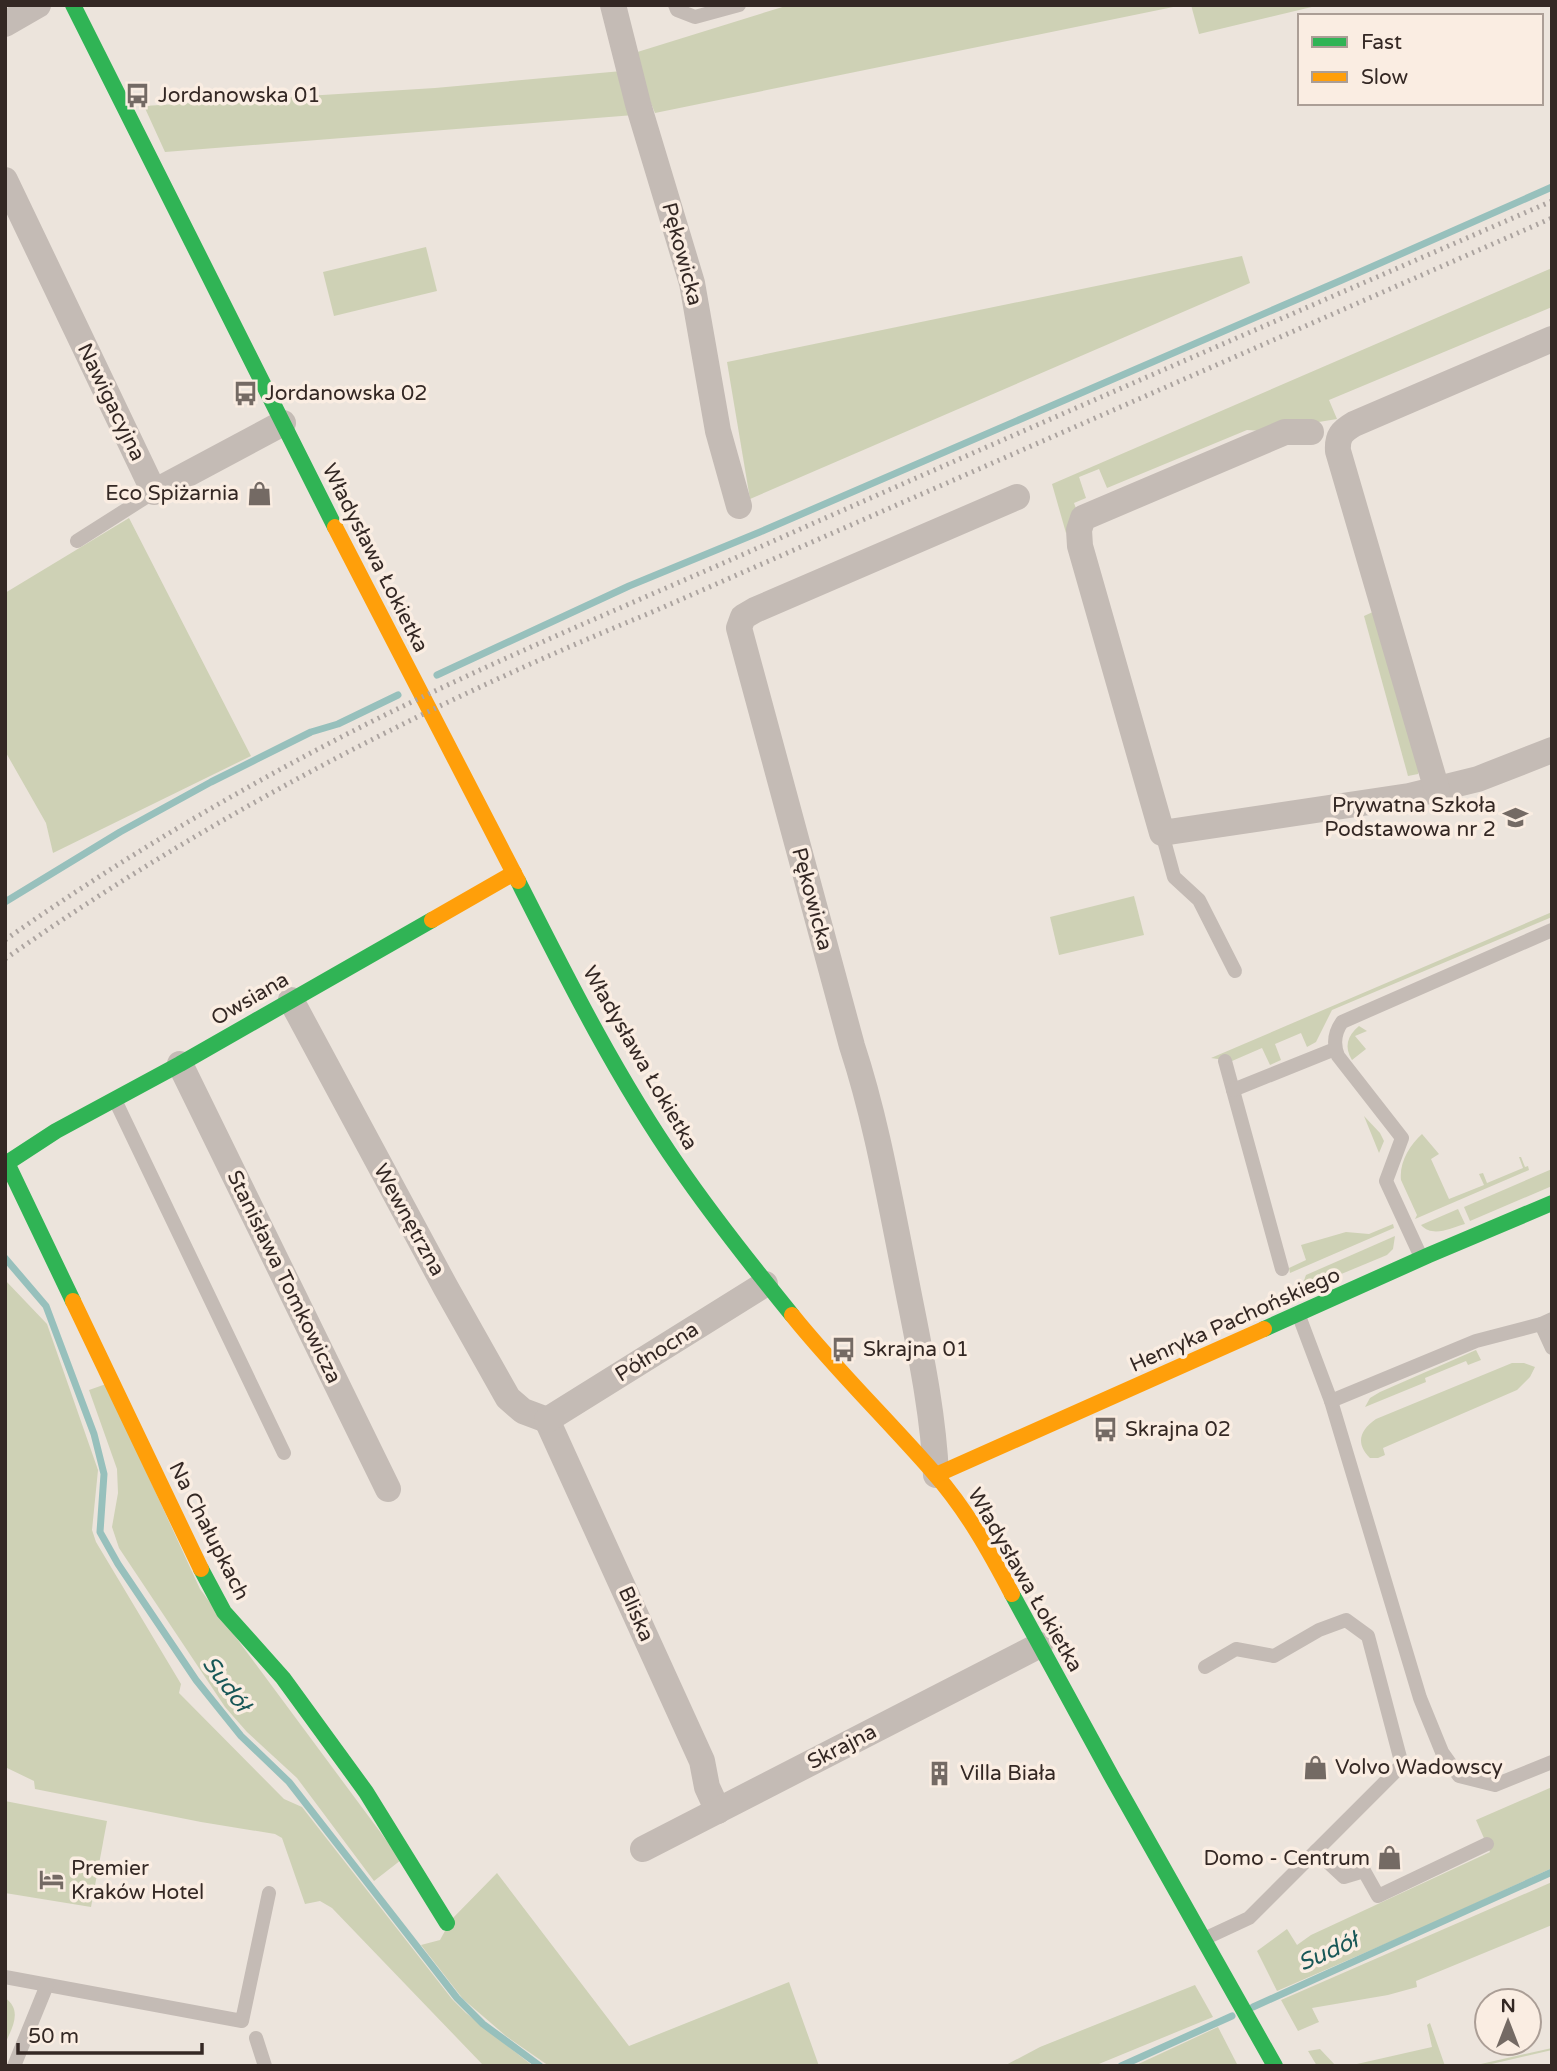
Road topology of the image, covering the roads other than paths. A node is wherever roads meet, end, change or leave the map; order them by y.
1 (38, 5) edge
2 (73, 5) edge
3 (613, 5) edge
4 (675, 5) edge
5 (735, 6) edge
6 (5, 24) edge
7 (5, 180) edge
8 (1552, 339) edge
9 (283, 423) junction
10 (1311, 432) dead end
11 (154, 492) junction
12 (1017, 497) dead end
13 (739, 506) dead end
14 (77, 541) dead end
15 (1552, 750) edge
16 (1437, 790) junction
17 (1162, 832) junction
18 (514, 873) junction
19 (1552, 930) edge
20 (1235, 971) dead end
21 (291, 999) junction
22 (1335, 1049) junction
23 (1225, 1061) dead end
24 (180, 1064) junction
25 (1233, 1090) junction
26 (114, 1099) junction
27 (7, 1163) joint
28 (1552, 1203) edge
29 (1422, 1258) junction
30 (1282, 1269) dead end
31 (765, 1284) junction
32 (1298, 1315) junction
33 (1546, 1321) edge
34 (1552, 1348) edge
35 (1331, 1401) junction
36 (547, 1420) junction
37 (284, 1453) dead end
38 (936, 1475) junction
39 (388, 1489) dead end
40 (1040, 1645) junction
41 (1205, 1667) dead end
42 (1552, 1762) edge
43 (718, 1811) junction
44 (1487, 1844) dead end
45 (643, 1849) dead end
46 (1316, 1851) junction
47 (269, 1893) dead end
48 (447, 1923) dead end
49 (1205, 1939) junction
50 (5, 1977) edge
51 (47, 1984) junction
52 (256, 2038) dead end
53 (14, 2066) edge
54 (265, 2066) edge
55 (1275, 2066) edge

1 - 6 street
2 - 9 street, Władysława Łokietka
3 - 13 street, Pękowicka
4 - 5 lane
7 - 11 street, Nawigacyjna
8 - 16 street
9 - 11 street
9 - 18 street, Władysława Łokietka
10 - 17 street
11 - 14 lane
12 - 38 street, Pękowicka
15 - 16 street
16 - 17 street
17 - 20 lane
18 - 21 street, Owsiana
18 - 31 street, Władysława Łokietka
19 - 22 lane
21 - 24 street, Owsiana
21 - 36 street, Wewnętrzna
22 - 25 lane
22 - 29 lane
23 - 25 lane
24 - 26 street, Owsiana
24 - 39 street, Stanisława Tomkowicza
25 - 30 lane
26 - 27 street, Owsiana
26 - 37 lane
27 - 48 street, Na Chałupkach
28 - 29 street, Henryka Pachońskiego
29 - 32 street, Henryka Pachońskiego
31 - 36 street, Północna
31 - 38 street, Władysława Łokietka
32 - 35 lane
32 - 38 street, Henryka Pachońskiego
33 - 34 lane
33 - 35 lane
35 - 42 lane
36 - 43 street, Bliska
38 - 40 street, Władysława Łokietka
40 - 43 street, Skrajna
40 - 49 street, Władysława Łokietka
41 - 46 lane
43 - 45 street, Skrajna
44 - 46 lane
46 - 49 lane
47 - 51 lane
49 - 55 street, Władysława Łokietka
50 - 51 lane
51 - 53 lane
52 - 54 lane

